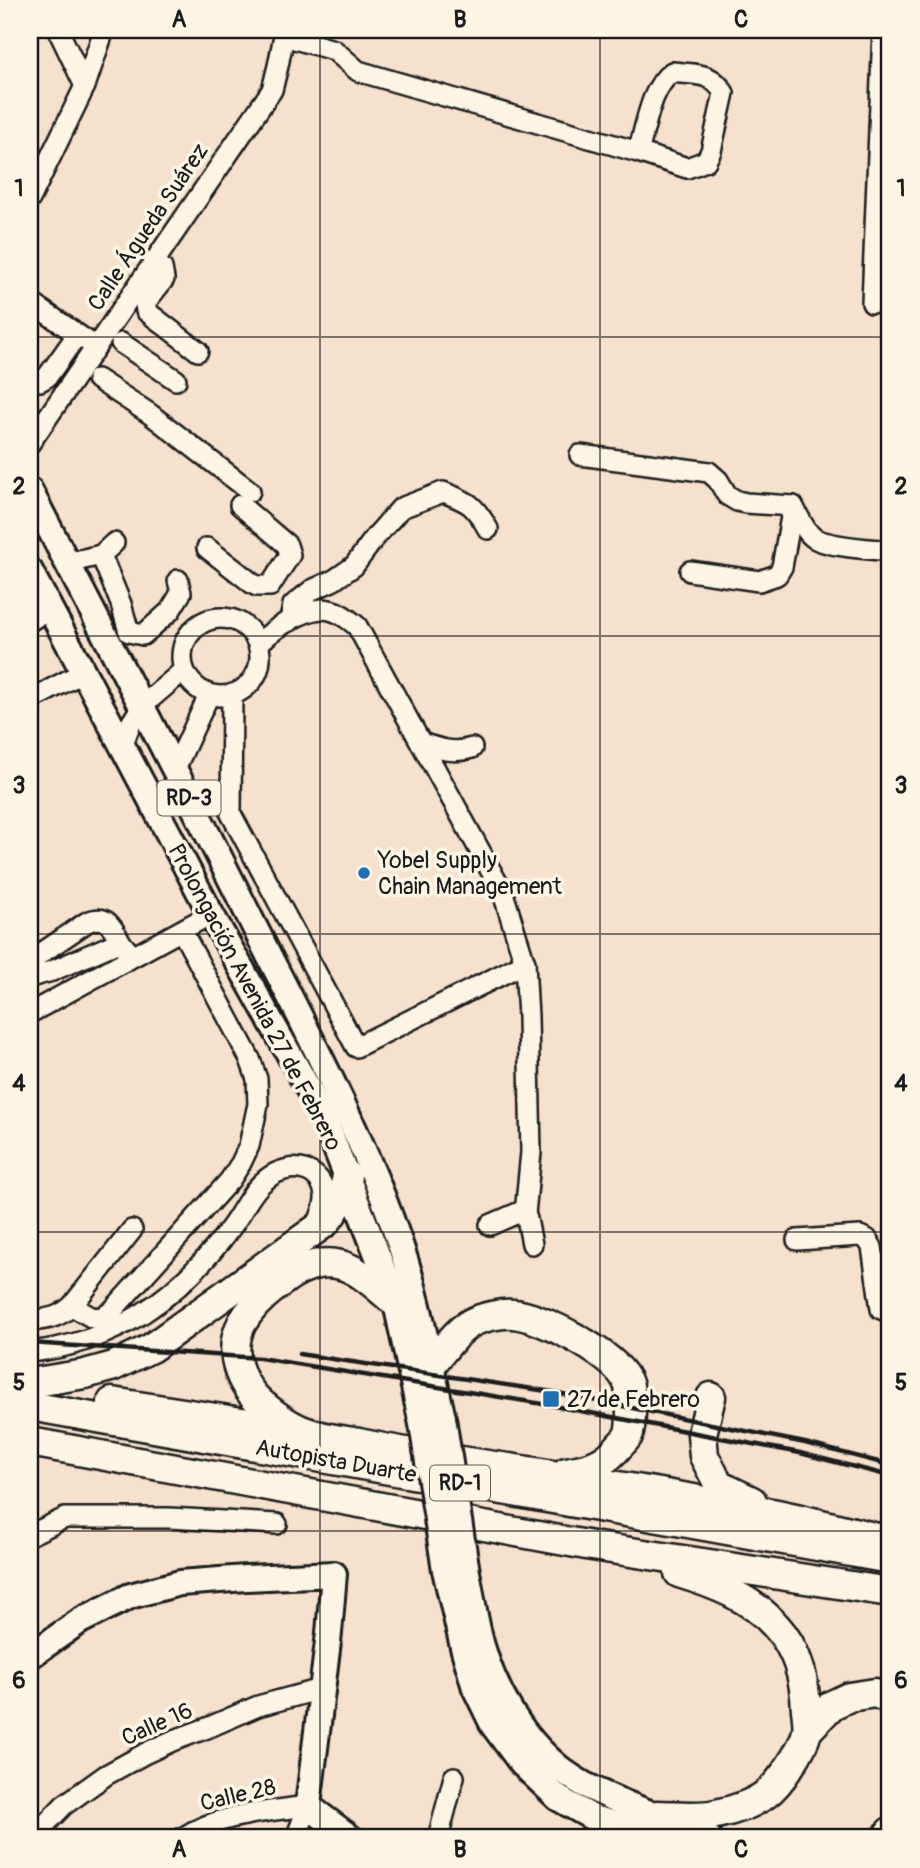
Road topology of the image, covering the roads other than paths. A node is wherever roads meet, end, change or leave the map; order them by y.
1 (58, 30) edge
2 (104, 30) edge
3 (883, 30) edge
4 (284, 33) edge
5 (85, 86) junction
6 (638, 152) junction
7 (30, 199) edge
8 (154, 261) junction
9 (30, 302) edge
10 (872, 303) dead end
11 (76, 335) junction
12 (121, 343) dead end
13 (96, 347) junction
14 (198, 351) dead end
15 (30, 377) edge
16 (97, 379) dead end
17 (176, 380) dead end
18 (30, 443) edge
19 (580, 455) dead end
20 (30, 491) edge
21 (793, 506) junction
22 (488, 529) dead end
23 (207, 548) dead end
24 (890, 551) edge
25 (66, 562) junction
26 (30, 571) edge
27 (690, 571) dead end
28 (178, 580) dead end
29 (39, 614) edge
30 (290, 621) junction
31 (259, 643) junction
32 (184, 670) junction
33 (84, 672) junction
34 (209, 695) junction
35 (232, 695) junction
36 (30, 700) edge
37 (142, 706) junction
38 (421, 743) junction
39 (122, 747) junction
40 (472, 748) dead end
41 (175, 769) junction
42 (211, 914) junction
43 (182, 931) junction
44 (257, 932) junction
45 (231, 947) junction
46 (128, 951) junction
47 (30, 961) edge
48 (525, 962) junction
49 (30, 977) edge
50 (30, 1013) edge
51 (347, 1175) junction
52 (525, 1214) junction
53 (490, 1225) dead end
54 (132, 1230) dead end
55 (315, 1230) junction
56 (797, 1240) dead end
57 (532, 1244) dead end
58 (397, 1304) junction
59 (72, 1306) junction
60 (890, 1309) edge
61 (30, 1321) edge
62 (30, 1352) edge
63 (431, 1365) junction
64 (30, 1383) edge
65 (30, 1389) edge
66 (427, 1396) junction
67 (711, 1396) dead end
68 (30, 1406) edge
69 (306, 1432) junction
70 (30, 1443) edge
71 (549, 1474) junction
72 (779, 1515) junction
73 (277, 1524) dead end
74 (30, 1535) edge
75 (890, 1541) edge
76 (592, 1546) junction
77 (890, 1559) edge
78 (890, 1592) edge
79 (30, 1656) edge
80 (321, 1689) junction
81 (890, 1699) edge
82 (807, 1731) junction
83 (454, 1777) dead end
84 (308, 1806) junction
85 (662, 1826) edge
86 (890, 1832) edge
87 (32, 1838) edge
88 (181, 1838) edge
89 (296, 1838) edge
90 (351, 1838) edge
91 (438, 1838) edge
92 (709, 1838) edge
93 (886, 1838) edge

1 - 5 street
2 - 5 street
3 - 10 street
4 - 6 street
4 - 8 street, Calle Águeda Suárez
5 - 7 street
6 - 6 street
8 - 13 street, Calle Águeda Suárez
8 - 14 street
9 - 11 street
11 - 13 street
11 - 15 street
12 - 17 street
13 - 18 street, Calle Águeda Suárez
16 - 23 street
19 - 21 street
20 - 25 main road, Prolongación Avenida 27 de Febrero / RD-3
21 - 24 street
21 - 27 street
22 - 30 street
25 - 28 street
25 - 37 main road, Prolongación Avenida 27 de Febrero / RD-3
26 - 29 main road, Prolongación Avenida 27 de Febrero / RD-3
29 - 33 main road, Prolongación Avenida 27 de Febrero / RD-3
30 - 31 street
30 - 38 street
31 - 32 street
31 - 35 street
32 - 34 street
32 - 37 street
33 - 36 street
33 - 39 main road, Prolongación Avenida 27 de Febrero / RD-3
34 - 35 street
34 - 41 street
35 - 48 street
37 - 39 street
37 - 41 main road, Prolongación Avenida 27 de Febrero / RD-3
38 - 40 street
38 - 48 street
39 - 42 main road, Prolongación Avenida 27 de Febrero / RD-3
41 - 44 main road, Prolongación Avenida 27 de Febrero / RD-3
42 - 43 street
42 - 45 main road, Prolongación Avenida 27 de Febrero / RD-3
43 - 46 street
43 - 59 street
44 - 45 main road
44 - 63 main road, Prolongación Avenida 27 de Febrero / RD-3
45 - 51 main road, Prolongación Avenida 27 de Febrero / RD-3
46 - 47 street
46 - 49 street
46 - 50 street
48 - 52 street
51 - 55 highway
51 - 58 main road, Prolongación Avenida 27 de Febrero / RD-3
52 - 53 street
52 - 57 street
54 - 59 street
55 - 62 street
55 - 64 highway
56 - 60 street
58 - 66 main road, Prolongación Avenida 27 de Febrero / RD-3
58 - 69 highway
59 - 61 street
63 - 66 main road, Prolongación Avenida 27 de Febrero / RD-3
63 - 71 highway
65 - 69 highway
66 - 85 main road, Prolongación Avenida 27 de Febrero / RD-3, bridge
67 - 72 highway
68 - 77 highway, Autopista Duarte / RD-1
69 - 71 highway
70 - 76 highway, Autopista Duarte / RD-1
71 - 72 highway
72 - 75 highway
73 - 74 street
76 - 78 highway, Autopista Duarte / RD-1
76 - 82 highway
79 - 80 main road
80 - 84 main road
80 - 87 street, Calle 16
81 - 82 highway
82 - 85 highway
83 - 91 street
84 - 88 street, Calle 28
84 - 89 street
84 - 90 main road
85 - 92 main road, Prolongación Avenida 27 de Febrero
86 - 93 highway

